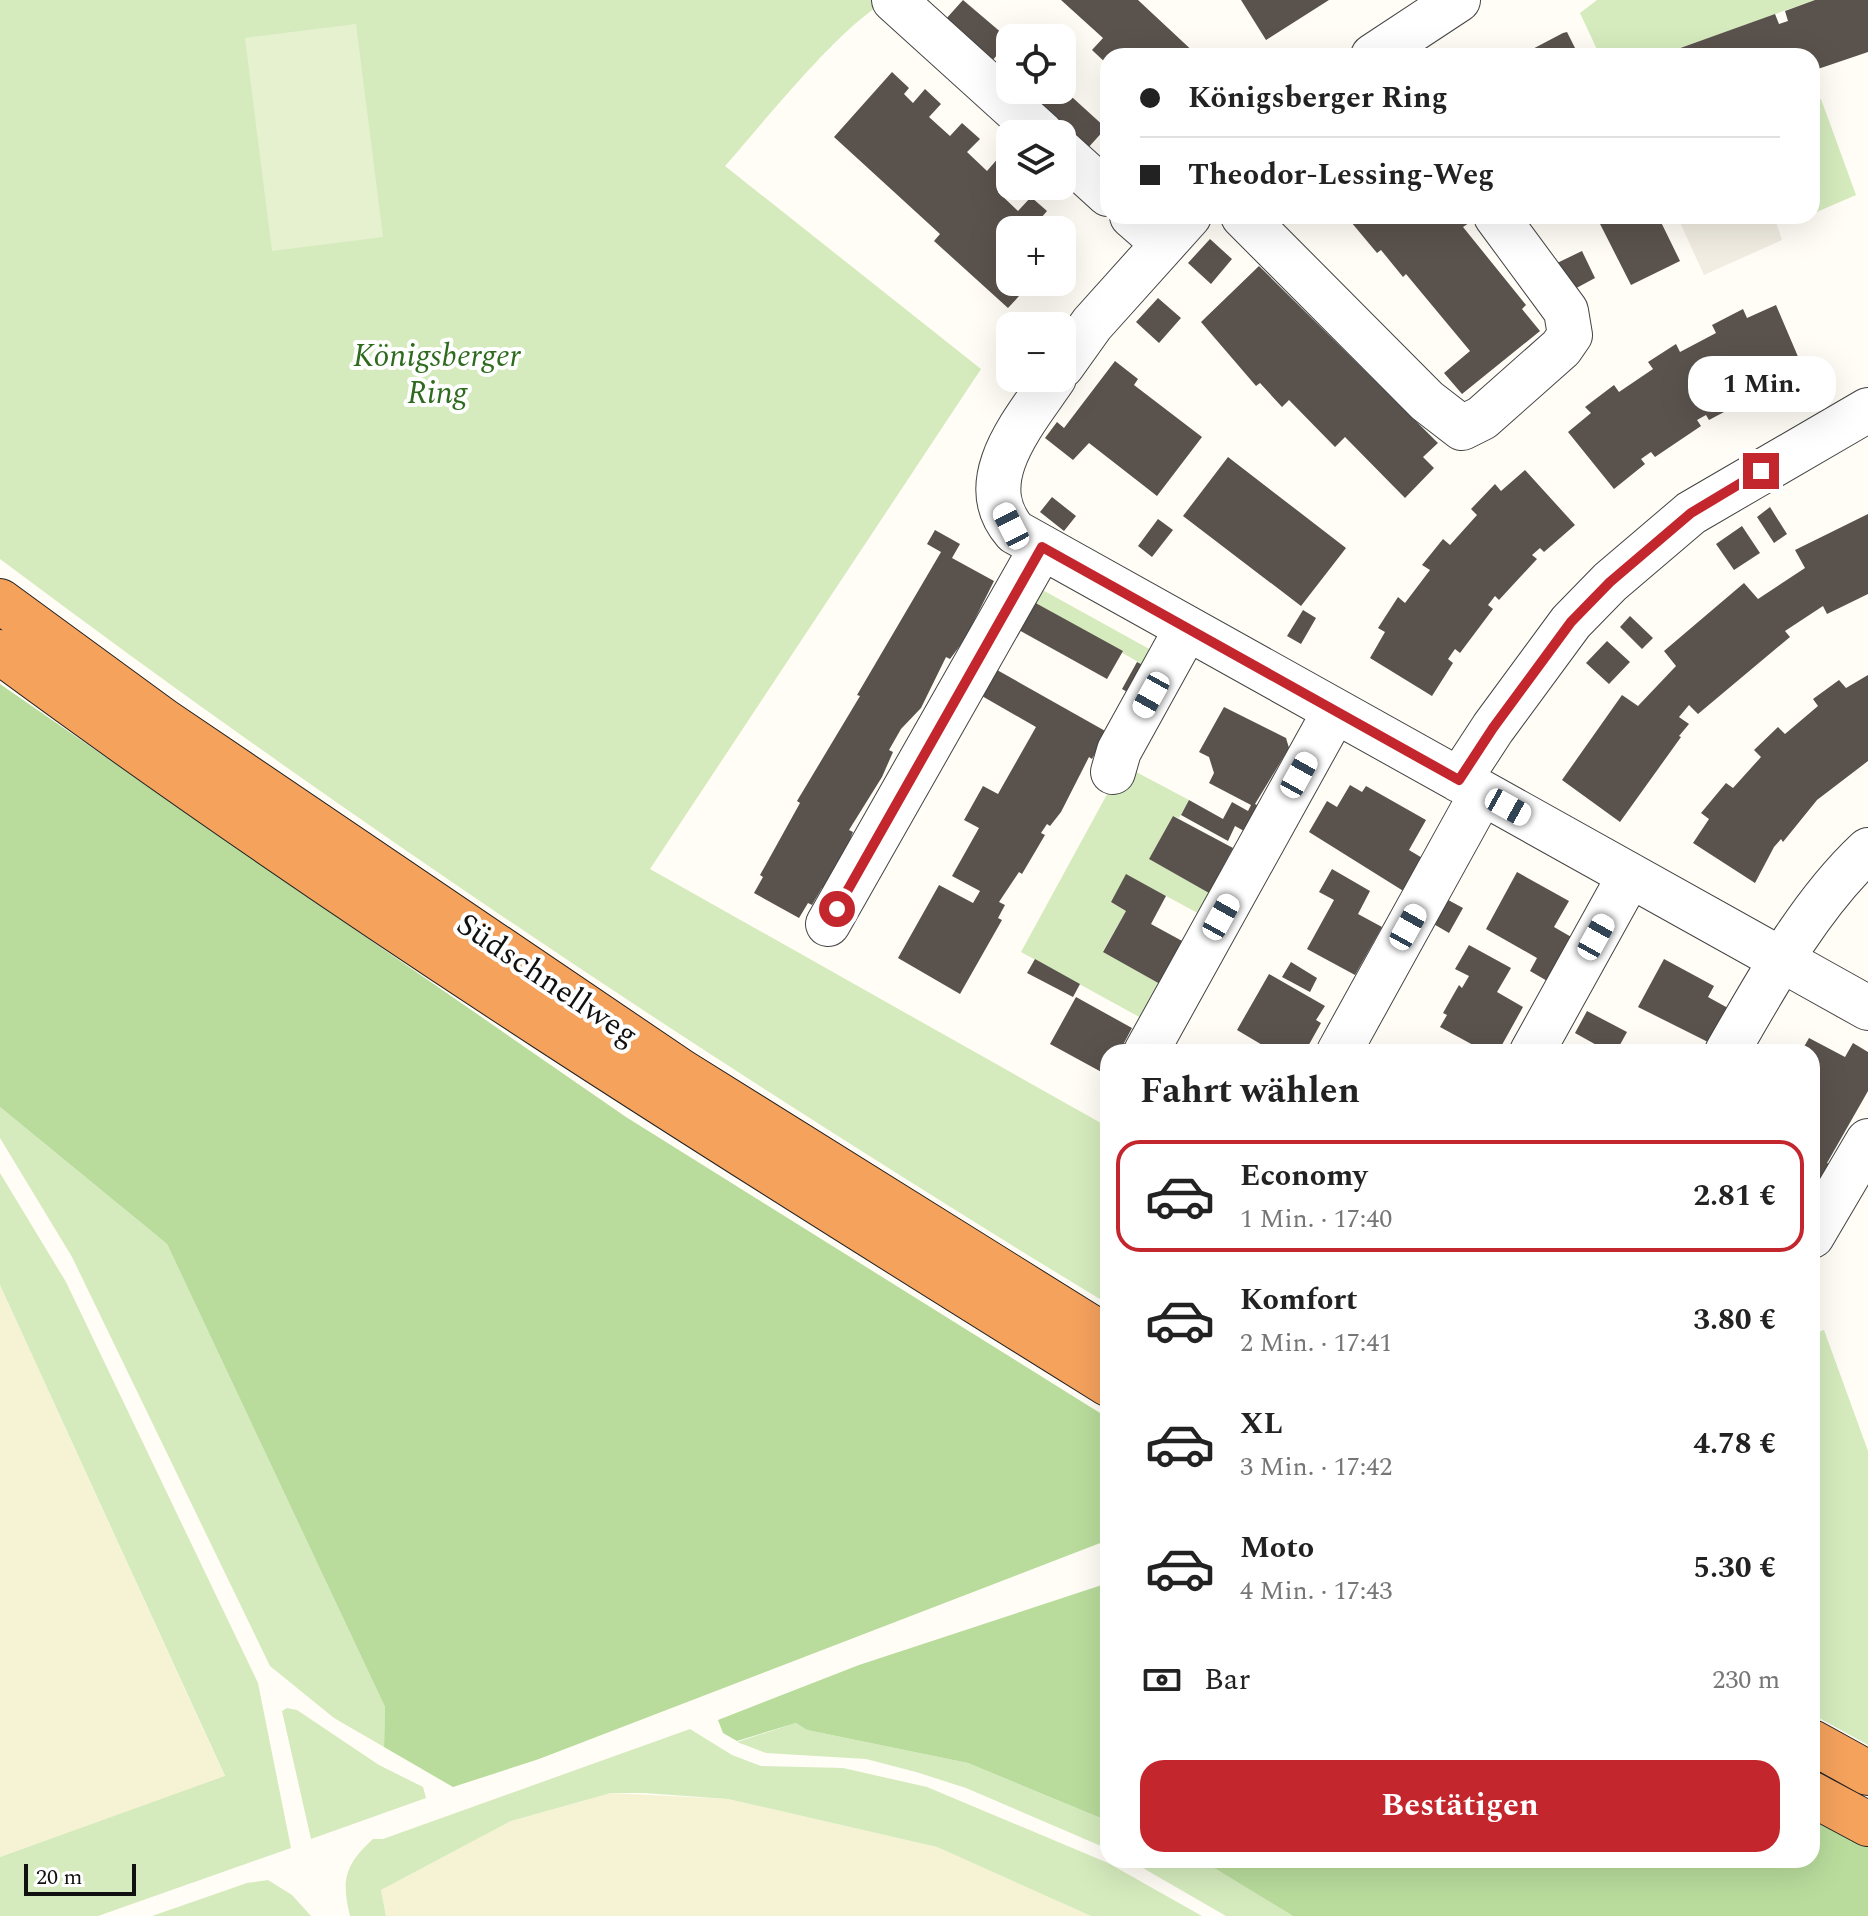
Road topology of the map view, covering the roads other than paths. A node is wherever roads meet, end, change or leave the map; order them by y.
1 (894, 0) edge
2 (1433, 6) edge
3 (1385, 48) edge
4 (1027, 120) edge
5 (1076, 165) edge
6 (1100, 187) edge
7 (1251, 224) edge
8 (1502, 224) edge
9 (1161, 225) edge
10 (1076, 346) edge
11 (1045, 392) edge
12 (1868, 410) edge
13 (1042, 547) junction
14 (0, 601) edge
15 (1187, 628) junction
16 (0, 652) edge
17 (1335, 711) junction
18 (1113, 772) dead end
19 (1471, 786) junction
20 (1868, 850) edge
21 (1630, 875) junction
22 (828, 924) dead end
23 (1782, 960) junction
24 (1868, 1008) edge
25 (1150, 1044) edge
26 (1343, 1044) edge
27 (1536, 1044) edge
28 (1732, 1044) edge
29 (1868, 1141) edge
30 (1820, 1222) edge
31 (1100, 1333) edge
32 (1100, 1379) edge
33 (1820, 1746) edge
34 (1868, 1773) edge
35 (1820, 1798) edge
36 (1868, 1824) edge

1 - 4 street
2 - 3 street
5 - 6 street
7 - 8 street
9 - 10 street
11 - 13 street
12 - 19 street
13 - 15 street
13 - 22 street
14 - 31 highway, Südschnellweg
15 - 17 street
15 - 18 street
16 - 32 highway, Südschnellweg
17 - 19 street
17 - 25 street
19 - 21 street
19 - 26 street
20 - 23 street
21 - 23 street
21 - 27 street
23 - 24 street
23 - 28 street
29 - 30 street
33 - 34 highway
35 - 36 highway

